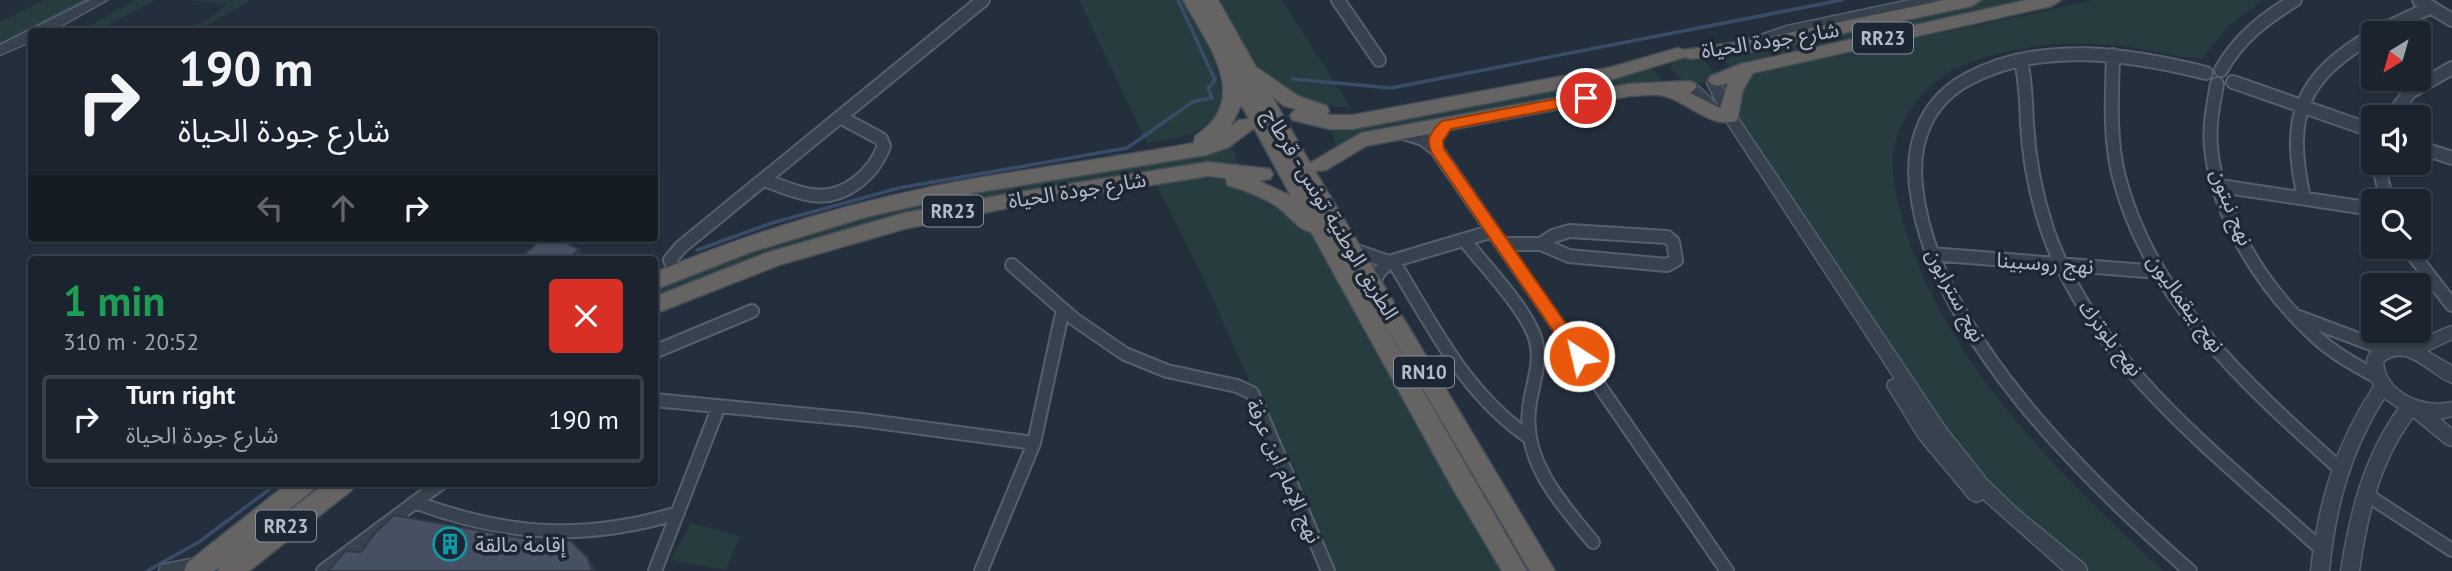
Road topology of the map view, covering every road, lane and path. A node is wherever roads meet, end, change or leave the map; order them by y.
1 (100, 0) edge
2 (983, 0) edge
3 (1192, 0) edge
4 (1209, 0) edge
5 (1338, 0) edge
6 (1930, 0) edge
7 (1972, 0) edge
8 (2052, 0) edge
9 (2295, 0) edge
10 (2419, 0) edge
11 (2431, 7) junction
12 (2452, 20) edge
13 (2401, 21) edge
14 (46, 28) edge
15 (28, 37) edge
16 (2361, 42) edge
17 (1734, 50) junction
18 (0, 51) edge
19 (1684, 53) junction
20 (2113, 55) junction
21 (1378, 60) dead end
22 (2021, 61) junction
23 (1235, 65) junction
24 (1747, 68) junction
25 (2452, 68) edge
26 (2221, 70) junction
27 (2206, 73) junction
28 (1715, 82) junction
29 (2233, 82) junction
30 (2217, 84) junction
31 (1657, 87) junction
32 (1689, 87) junction
33 (2400, 105) edge
34 (2303, 106) junction
35 (1406, 113) junction
36 (1299, 116) junction
37 (1725, 116) junction
38 (840, 117) junction
39 (1258, 119) junction
40 (1447, 125) junction
41 (2361, 127) edge
42 (1404, 133) junction
43 (1437, 150) junction
44 (2431, 151) edge
45 (1174, 152) junction
46 (2452, 158) edge
47 (1179, 173) junction
48 (1263, 174) junction
49 (1308, 176) junction
50 (764, 180) junction
51 (2220, 186) junction
52 (2304, 198) junction
53 (2361, 207) edge
54 (1493, 230) junction
55 (1464, 240) junction
56 (1503, 244) junction
57 (1541, 244) junction
58 (1351, 248) junction
59 (1931, 254) junction
60 (2416, 259) edge
61 (1391, 261) junction
62 (2059, 263) junction
63 (1012, 265) dead end
64 (675, 272) junction
65 (2159, 272) junction
66 (1347, 273) junction
67 (658, 280) edge
68 (1373, 284) junction
69 (658, 304) edge
70 (2452, 305) edge
71 (1063, 309) junction
72 (752, 311) dead end
73 (2295, 315) junction
74 (1554, 320) junction
75 (1531, 326) junction
76 (2452, 332) edge
77 (658, 350) edge
78 (2387, 351) junction
79 (2410, 351) junction
80 (2452, 376) edge
81 (2380, 381) junction
82 (658, 400) edge
83 (719, 406) junction
84 (2412, 406) junction
85 (2452, 409) edge
86 (1530, 438) junction
87 (2452, 439) edge
88 (1034, 443) junction
89 (2338, 467) junction
90 (301, 487) edge
91 (337, 487) edge
92 (436, 487) edge
93 (2367, 495) junction
94 (417, 503) junction
95 (678, 513) junction
96 (253, 538) junction
97 (1593, 541) dead end
98 (2321, 549) junction
99 (2452, 550) edge
100 (190, 570) edge
101 (230, 571) edge
102 (238, 571) edge
103 (323, 571) edge
104 (655, 571) edge
105 (981, 571) edge
106 (1328, 571) edge
107 (1515, 571) edge
108 (1543, 571) edge
109 (1727, 571) edge
110 (2061, 571) edge
111 (2078, 571) edge
112 (2190, 571) edge
113 (2320, 571) edge
114 (2350, 571) edge

1 - 14 street
2 - 38 street
3 - 23 highway, الطريق الوطنية تونس - قرطاج / RN10
4 - 23 highway, الطريق الوطنية تونس - قرطاج / RN10
5 - 21 street
6 - 17 street
7 - 17 highway, شارع جودة الحياة / RR23
8 - 24 highway, شارع جودة الحياة / RR23
9 - 26 street
10 - 11 street
11 - 12 street
11 - 13 street
15 - 18 street
16 - 34 street
17 - 19 highway, شارع جودة الحياة / RR23
19 - 28 highway, شارع جودة الحياة
19 - 32 highway, شارع جودة الحياة
19 - 35 highway, شارع جودة الحياة / RR23
20 - 22 street, نهج سترابون
20 - 27 street, نهج سترابون
20 - 65 street, نهج بيقماليون
22 - 59 street, نهج سترابون
22 - 62 street, نهج بلوترك
23 - 35 highway
23 - 39 highway, الطريق الوطنية تونس - قرطاج / RN10
23 - 45 highway
24 - 28 highway, شارع جودة الحياة / RR23
24 - 37 highway
25 - 33 street
26 - 27 street
26 - 29 street
27 - 30 street
28 - 32 highway, شارع جودة الحياة / RR23
28 - 37 street
29 - 30 street
29 - 34 street
30 - 51 street, نهج نبتون
31 - 32 highway, شارع جودة الحياة / RR23
31 - 37 highway
31 - 40 highway, شارع جودة الحياة / RR23
32 - 37 street
34 - 41 street
34 - 52 street
35 - 36 highway, شارع جودة الحياة / RR23
36 - 39 highway, شارع جودة الحياة
36 - 49 highway
37 - 110 street
37 - 111 street
38 - 50 street
38 - 50 street
39 - 45 highway, شارع جودة الحياة / RR23
39 - 48 highway
39 - 49 highway, الطريق الوطنية تونس - قرطاج / RN10
40 - 42 highway, شارع جودة الحياة / RR23
40 - 43 street
42 - 43 street
42 - 49 highway, شارع جودة الحياة / RR23
43 - 54 street
44 - 46 street
45 - 64 highway, شارع جودة الحياة / RR23
47 - 48 highway, شارع جودة الحياة / RR23
47 - 66 highway
47 - 69 highway, شارع جودة الحياة / RR23
48 - 49 highway, شارع جودة الحياة
49 - 58 highway, الطريق الوطنية تونس - قرطاج / RN10
49 - 66 highway, الطريق الوطنية تونس - قرطاج / RN10
50 - 64 street
51 - 52 street
51 - 73 street, نهج نبتون
52 - 53 street
54 - 55 street
54 - 56 street
55 - 61 street
55 - 75 street
56 - 57 street
56 - 74 street
57 - 57 street
58 - 61 street
58 - 68 highway, الطريق الوطنية تونس - قرطاج / RN10
59 - 62 street, نهج روسبينا
59 - 112 street, نهج سترابون
60 - 70 street
61 - 68 street
61 - 86 street
62 - 65 street, نهج روسبينا
62 - 98 street, نهج بلوترك
63 - 71 street, نهج الإمام ابن عرفة
64 - 67 highway, شارع جودة الحياة / RR23
65 - 89 street, نهج بيقماليون
66 - 107 highway, الطريق الوطنية تونس - قرطاج / RN10
68 - 108 highway, الطريق الوطنية تونس - قرطاج / RN10
71 - 88 street
71 - 106 street, نهج الإمام ابن عرفة
72 - 77 street
73 - 78 street, نهج نبتون
73 - 81 street, نهج نبتون
74 - 75 street
74 - 109 street
75 - 86 street
76 - 79 street
78 - 79 street
78 - 81 street
79 - 80 street
81 - 84 street
81 - 89 street
82 - 83 street
83 - 88 street
83 - 95 street
84 - 85 street
84 - 87 street
84 - 93 street
86 - 97 street
88 - 105 street
89 - 98 street
90 - 96 highway, RR23
91 - 96 highway, RR23
92 - 94 street
93 - 99 street
93 - 114 street
94 - 95 street
94 - 103 street
95 - 104 street
96 - 100 highway
96 - 101 highway, RR23
96 - 102 highway
98 - 113 street

